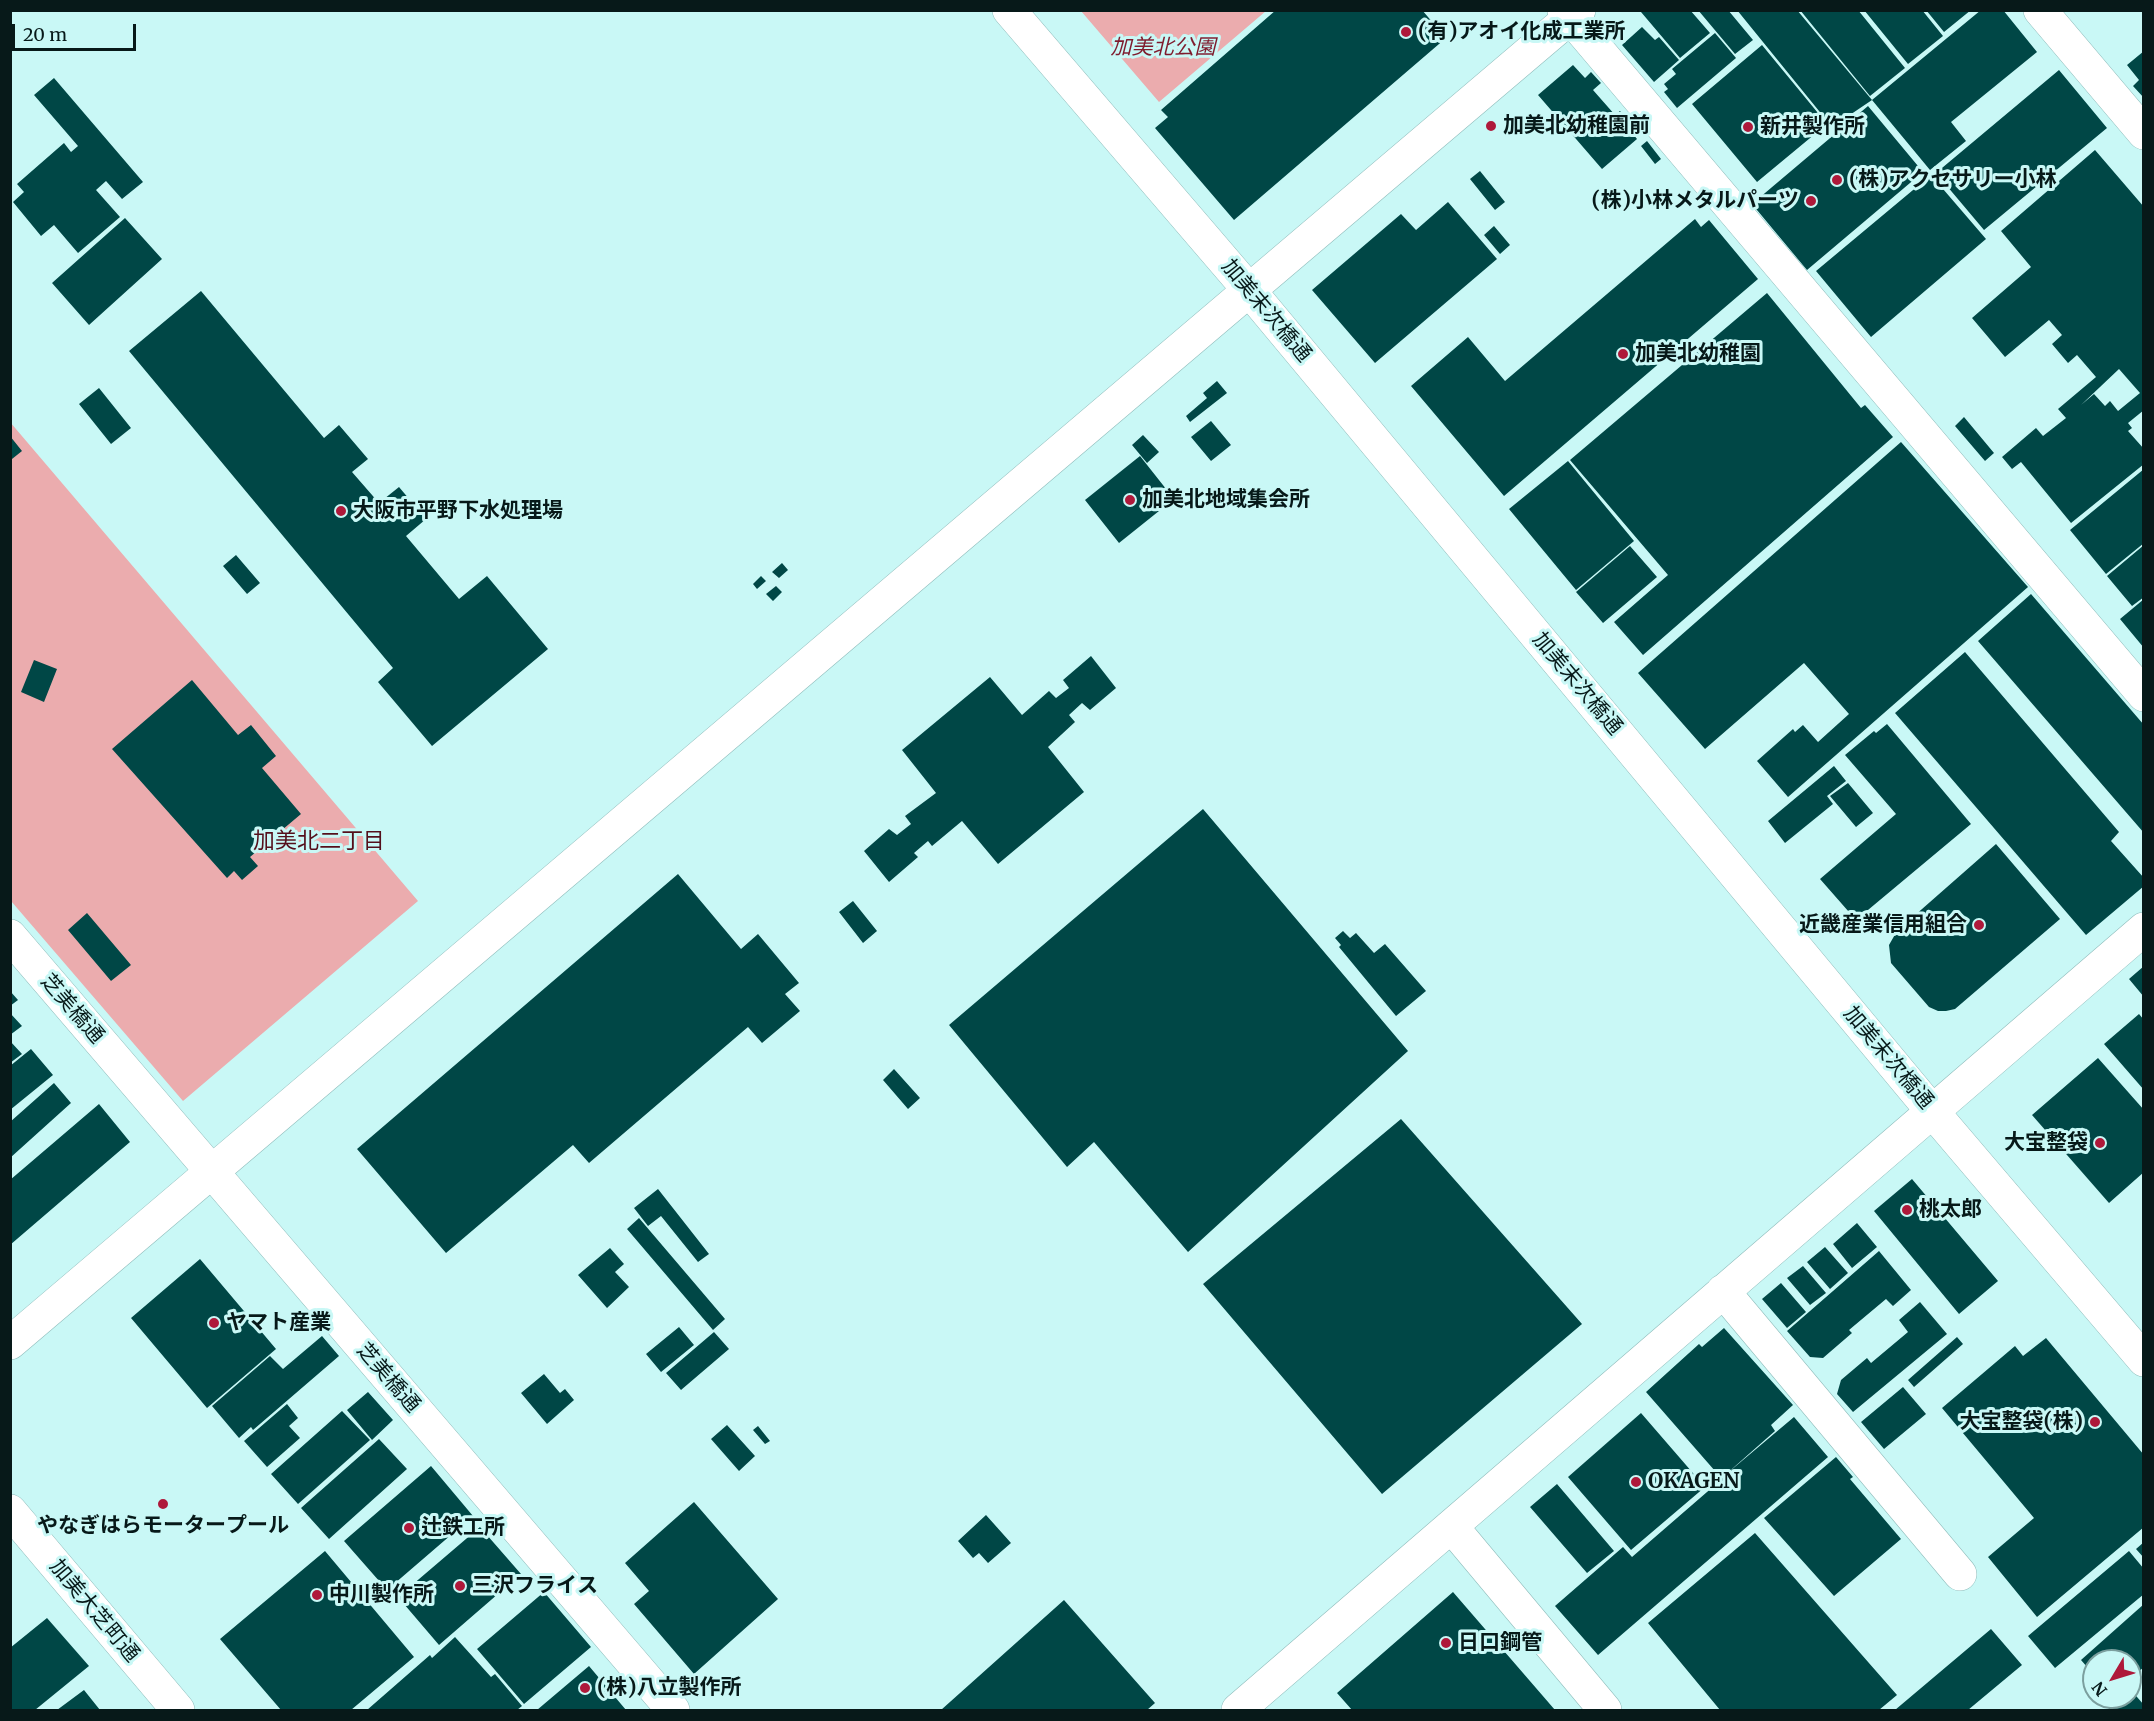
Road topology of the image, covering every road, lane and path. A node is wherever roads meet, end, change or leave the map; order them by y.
1 (1009, 10) edge
2 (2040, 10) edge
3 (1571, 13) edge
4 (2144, 133) edge
5 (1250, 290) junction
6 (2144, 695) edge
7 (2144, 929) edge
8 (10, 936) edge
9 (1932, 1110) junction
10 (211, 1171) junction
11 (1723, 1291) junction
12 (10, 1343) edge
13 (2144, 1360) edge
14 (10, 1511) edge
15 (1452, 1527) junction
16 (1960, 1574) dead end
17 (178, 1710) edge
18 (673, 1710) edge
19 (1238, 1710) edge
20 (1605, 1710) edge

1 - 5 street, 加美末次橋通
2 - 4 street
3 - 5 street
3 - 6 street
5 - 9 street, 加美末次橋通
5 - 10 street
7 - 9 street
8 - 10 street, 芝美橋通
9 - 11 street
9 - 13 street, 加美末次橋通
10 - 12 street
10 - 18 street, 芝美橋通
11 - 15 street
11 - 16 street
14 - 17 street, 加美大芝町通
15 - 19 street
15 - 20 street

